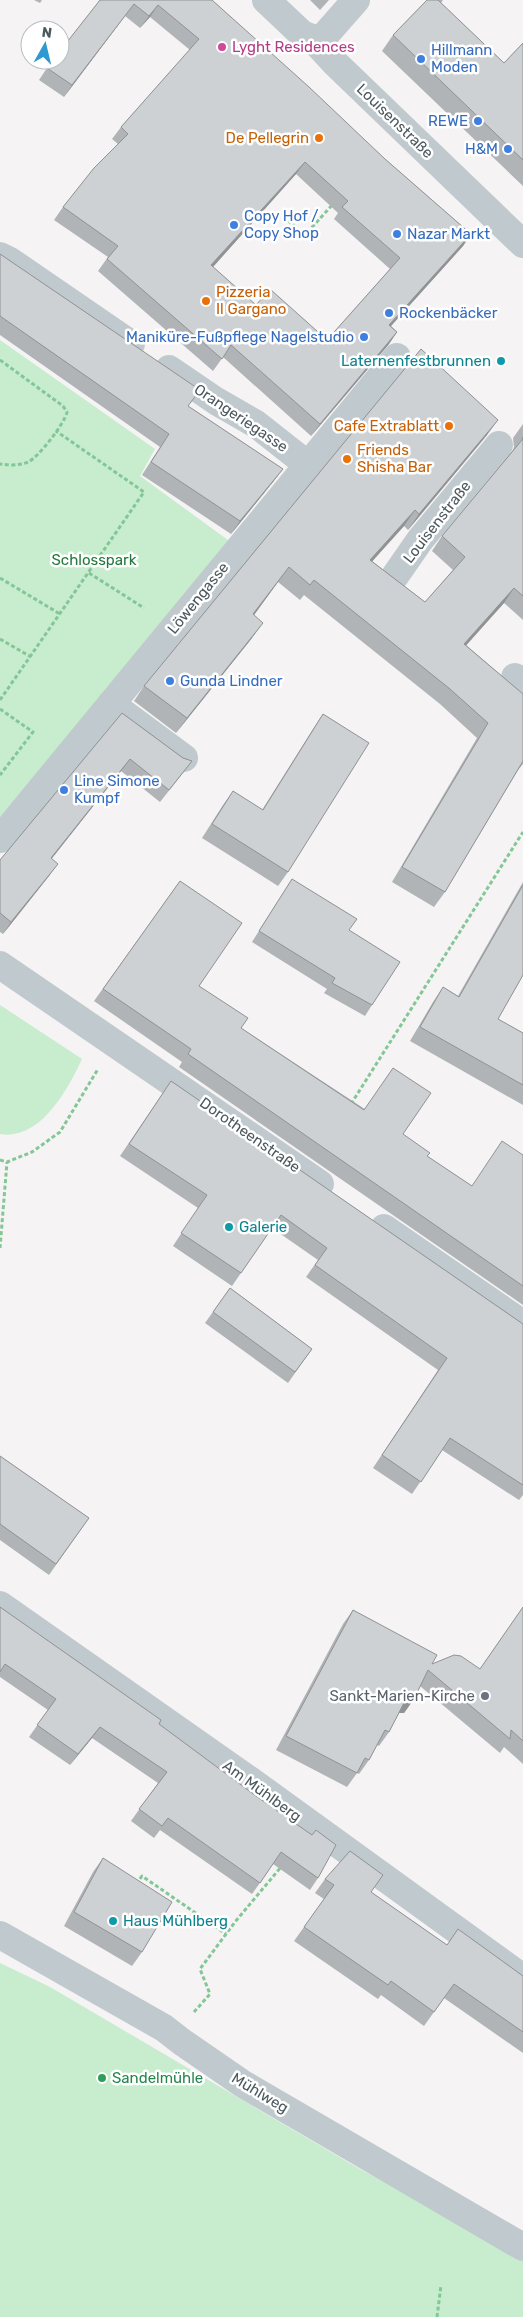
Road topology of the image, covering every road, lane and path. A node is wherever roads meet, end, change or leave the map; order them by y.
1 (266, 0) edge
2 (356, 0) edge
3 (312, 38) junction
4 (337, 200) edge
5 (278, 212) dead end
6 (523, 244) edge
7 (0, 256) edge
8 (397, 358) dead end
9 (0, 360) edge
10 (56, 431) junction
11 (500, 445) dead end
12 (0, 464) edge
13 (308, 465) junction
14 (89, 573) junction
15 (395, 576) edge
16 (0, 578) edge
17 (144, 608) dead end
18 (60, 614) junction
19 (0, 638) edge
20 (31, 657) junction
21 (0, 700) edge
22 (111, 704) junction
23 (0, 709) edge
24 (184, 758) edge
25 (0, 775) edge
26 (523, 832) edge
27 (0, 839) edge
28 (0, 965) edge
29 (114, 1041) junction
30 (348, 1109) edge
31 (0, 1160) edge
32 (7, 1162) junction
33 (340, 1198) edge
34 (363, 1214) edge
35 (0, 1248) edge
36 (523, 1324) edge
37 (0, 1606) edge
38 (314, 1828) junction
39 (133, 1888) edge
40 (226, 1934) junction
41 (0, 1935) edge
42 (523, 1978) edge
43 (164, 2028) junction
44 (523, 2247) edge
45 (441, 2285) dead end
46 (437, 2317) edge

1 - 3 street, Louisenstraße
2 - 3 street
3 - 6 street, Louisenstraße
4 - 5 path
7 - 13 street, Orangeriegasse
8 - 13 street, Löwengasse
9 - 10 path
10 - 12 path
10 - 14 path
11 - 15 street, Louisenstraße
13 - 22 street, Löwengasse
14 - 17 path
14 - 18 path
16 - 18 path
18 - 20 path
19 - 20 path
20 - 21 path
22 - 24 street
22 - 27 street, Löwengasse
23 - 25 path
26 - 30 path
28 - 29 street, Dorotheenstraße
29 - 32 path
29 - 33 street, Dorotheenstraße
31 - 32 path
32 - 35 path
34 - 36 street
37 - 38 street, Am Mühlberg
38 - 40 path
38 - 42 street, Am Mühlberg
39 - 40 path
40 - 43 path
41 - 43 street, Mühlweg
43 - 44 street, Mühlweg
45 - 46 path

